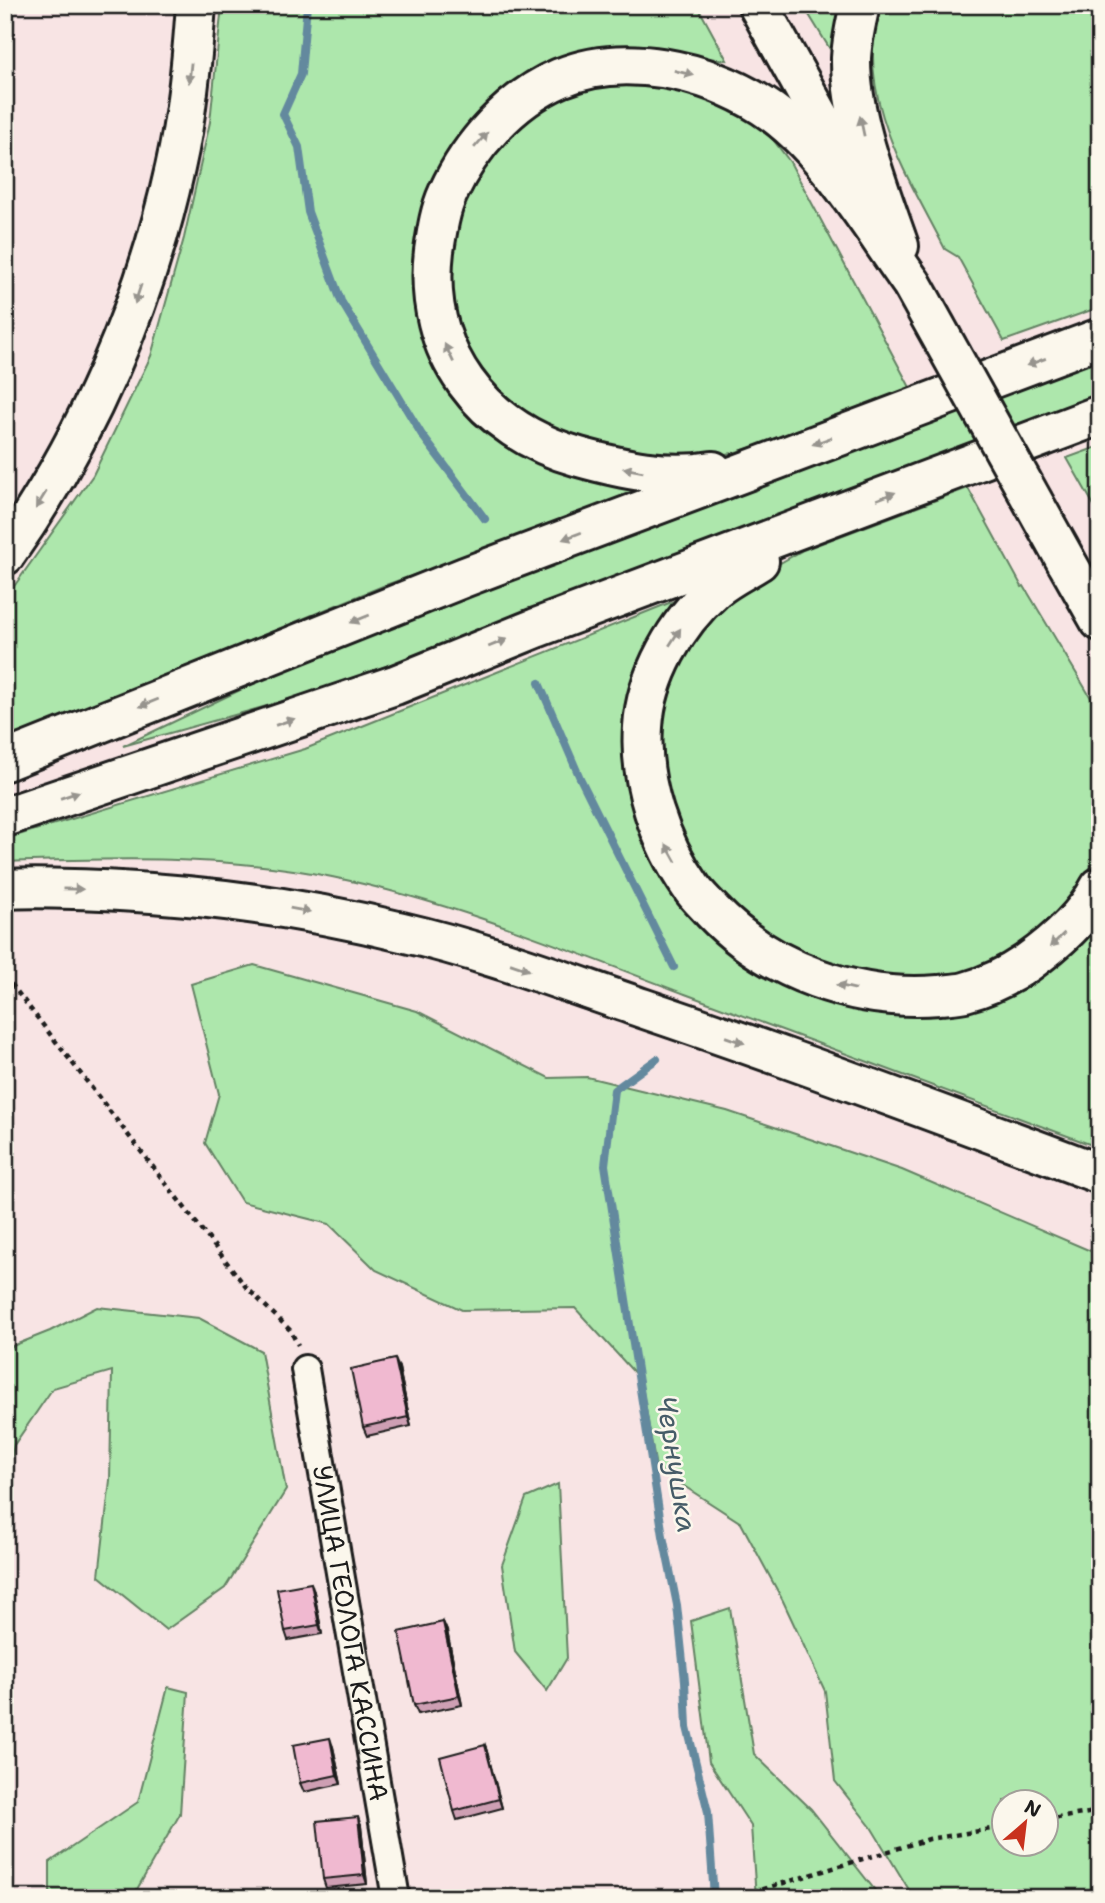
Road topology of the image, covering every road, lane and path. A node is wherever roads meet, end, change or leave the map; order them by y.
1 (196, 5) edge
2 (758, 5) edge
3 (860, 5) edge
4 (912, 284) junction
5 (1100, 338) edge
6 (1100, 415) edge
7 (773, 459) junction
8 (822, 521) junction
9 (5, 555) edge
10 (1100, 621) edge
11 (5, 761) edge
12 (5, 817) edge
13 (1100, 887) edge
14 (5, 889) edge
15 (5, 976) edge
16 (1100, 1174) edge
17 (304, 1369) joint
18 (1100, 1811) edge
19 (1060, 1818) edge
20 (990, 1829) edge
21 (741, 1897) edge
22 (396, 1898) edge
23 (734, 1898) edge

1 -> 9 main road
2 - 4 main road
4 -> 3 main road
7 -> 4 main road
4 - 10 main road, bridge
5 -> 7 main road
8 -> 6 main road
7 -> 11 main road
12 -> 8 main road
13 -> 8 main road
14 -> 16 main road
15 - 17 path
17 - 22 street, УЛИЦА ГЕОЛОГА КАССИНА
18 - 19 path
20 - 21 path
21 - 23 path

